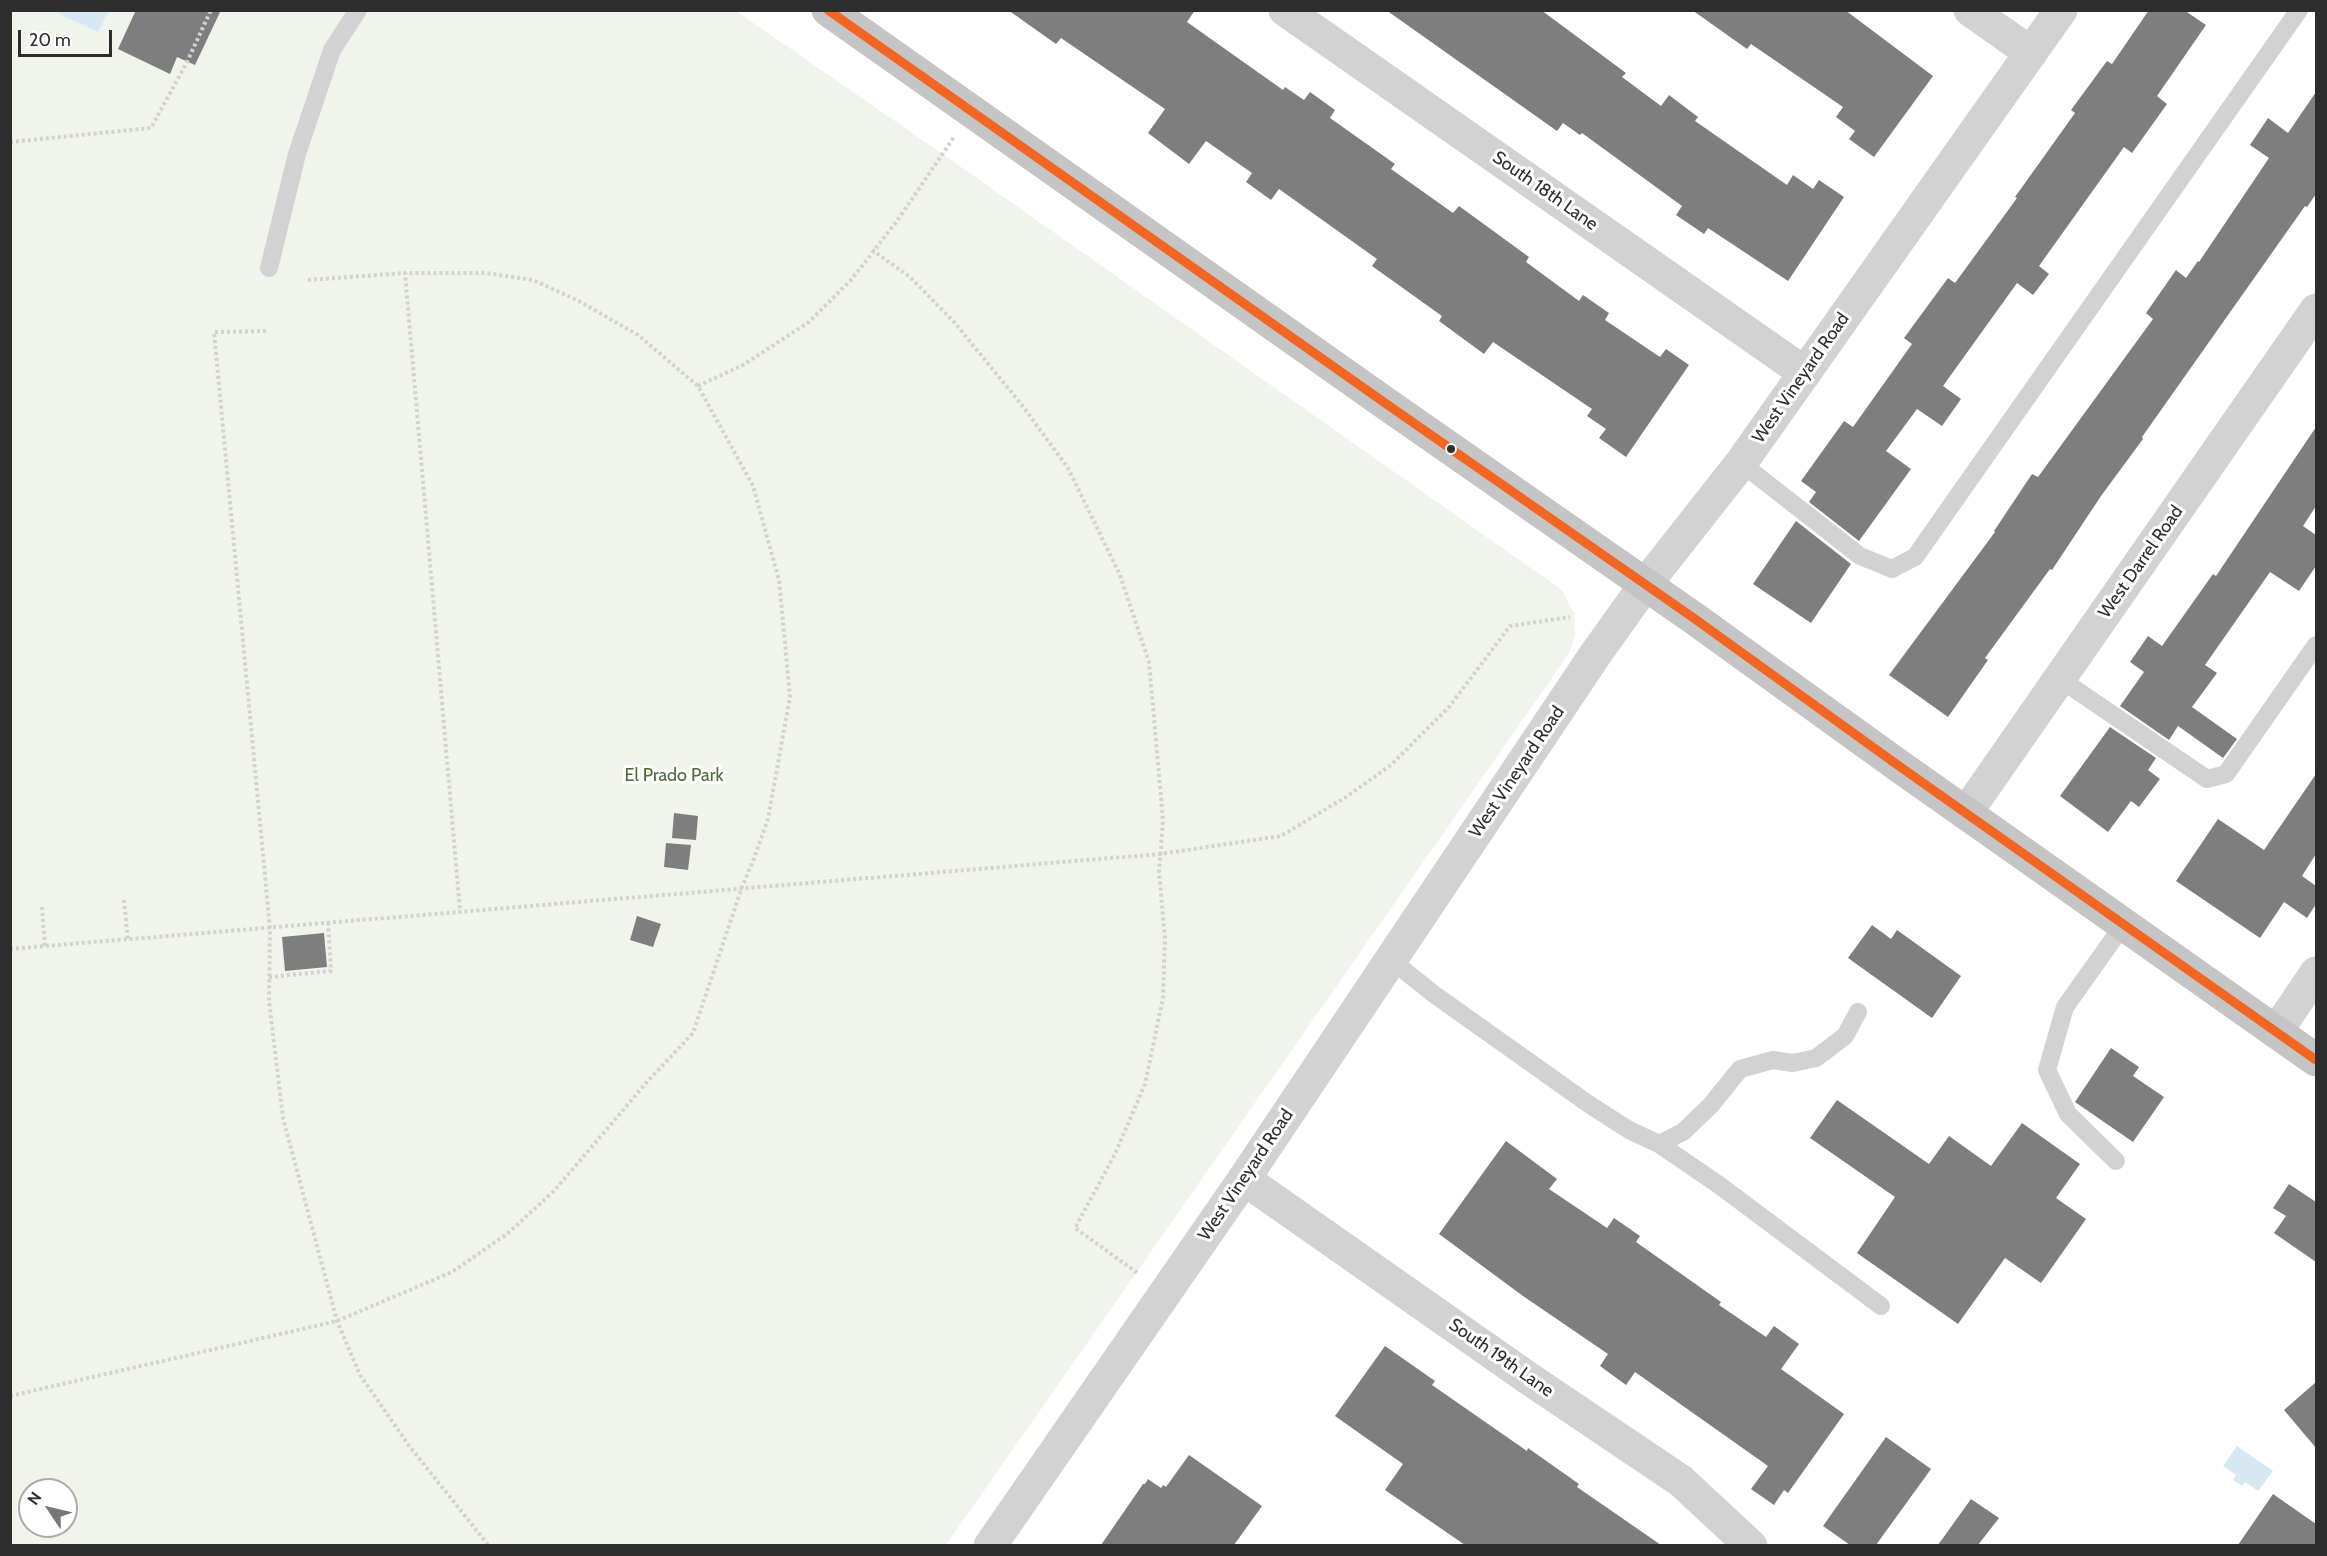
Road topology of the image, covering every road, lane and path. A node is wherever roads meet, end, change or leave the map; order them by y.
1 (211, 10) edge
2 (358, 10) edge
3 (828, 10) edge
4 (1285, 10) edge
5 (1970, 10) edge
6 (2061, 10) edge
7 (2299, 10) edge
8 (2031, 53) junction
9 (972, 113) junction
10 (10, 142) edge
11 (872, 250) junction
12 (269, 268) dead end
13 (405, 273) junction
14 (308, 280) dead end
15 (2316, 310) edge
16 (266, 331) dead end
17 (1805, 373) junction
18 (698, 386) junction
19 (1741, 464) junction
20 (1645, 585) junction
21 (1570, 617) dead end
22 (2316, 645) edge
23 (2060, 679) junction
24 (1966, 813) junction
25 (1160, 854) junction
26 (742, 887) junction
27 (124, 900) dead end
28 (42, 907) dead end
29 (460, 911) junction
30 (327, 922) junction
31 (2124, 924) junction
32 (270, 928) junction
33 (128, 940) junction
34 (45, 947) junction
35 (10, 949) edge
36 (1390, 960) junction
37 (2316, 973) edge
38 (269, 977) junction
39 (1858, 1012) dead end
40 (2276, 1032) junction
41 (2316, 1060) edge
42 (1659, 1144) junction
43 (2116, 1161) dead end
44 (1244, 1179) junction
45 (1165, 1293) junction
46 (1881, 1306) dead end
47 (337, 1321) junction
48 (10, 1396) edge
49 (489, 1545) edge
50 (990, 1545) edge
51 (1751, 1545) edge

1 - 10 path
2 - 12 lane
3 - 9 main road
4 - 17 street, South 18th Lane
5 - 8 street
6 - 8 street, West Vineyard Road
7 - 19 lane
8 - 17 street, West Vineyard Road
9 - 11 path
9 - 20 main road
11 - 18 path
11 - 25 path
13 - 14 path
13 - 18 path
13 - 29 path
15 - 23 street, West Darrel Road
16 - 32 path
17 - 19 street, West Vineyard Road
18 - 26 path
19 - 20 street, West Vineyard Road
20 - 24 main road
20 - 36 street, West Vineyard Road
21 - 25 path
22 - 23 lane
23 - 24 street, West Darrel Road
24 - 31 main road
25 - 26 path
25 - 45 path
26 - 29 path
26 - 47 path
27 - 33 path
28 - 34 path
29 - 30 path
30 - 32 path
30 - 38 path
31 - 40 main road
31 - 43 lane
32 - 33 path
32 - 38 path
33 - 34 path
34 - 35 path
36 - 42 lane
36 - 44 street, West Vineyard Road
37 - 40 street
38 - 47 path
39 - 42 lane
40 - 41 main road
42 - 46 lane
44 - 45 street, West Vineyard Road
44 - 51 street, South 19th Lane
45 - 50 street, West Vineyard Road
47 - 48 path
47 - 49 path

